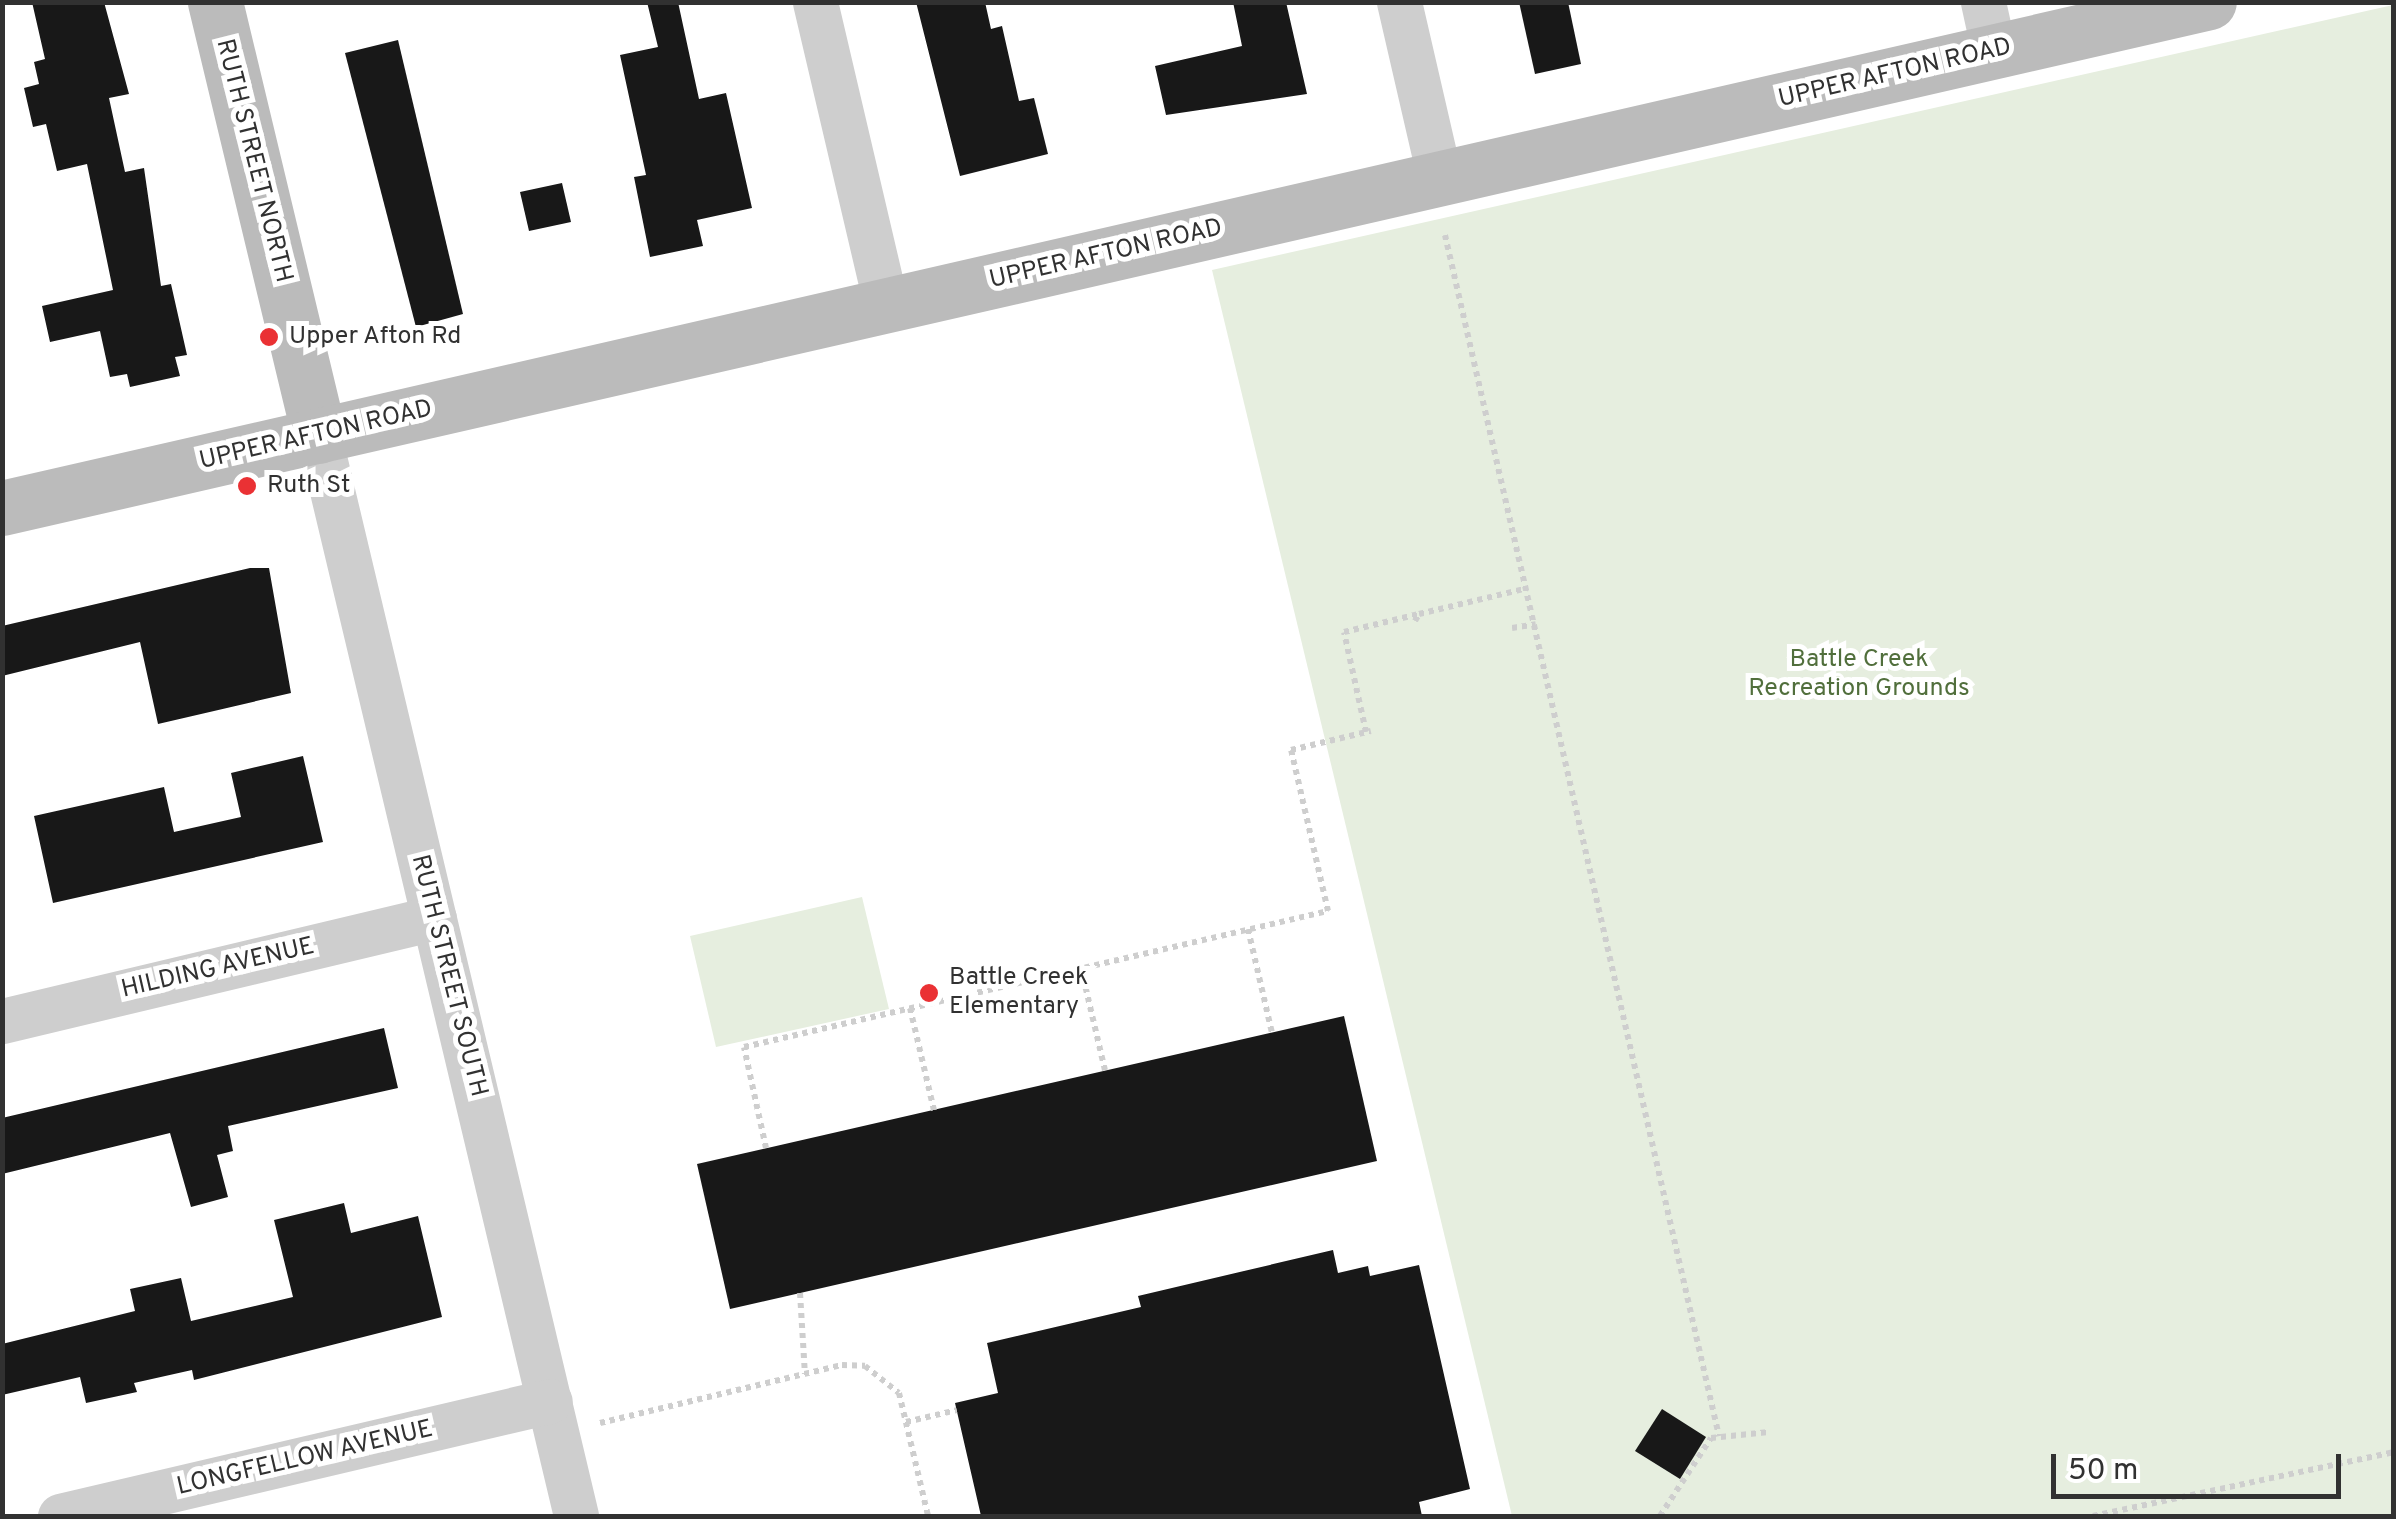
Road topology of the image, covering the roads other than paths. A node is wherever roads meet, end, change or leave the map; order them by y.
1 (215, 2) edge
2 (815, 2) edge
3 (1399, 2) edge
4 (2209, 2) edge
5 (1988, 27) edge
6 (1440, 179) junction
7 (886, 306) junction
8 (319, 436) junction
9 (2, 508) edge
10 (434, 918) junction
11 (2, 1021) edge
12 (550, 1400) junction
13 (60, 1516) edge
14 (576, 1516) edge

1 - 8 street, RUTH STREET NORTH
2 - 7 street
3 - 6 street
4 - 5 street, UPPER AFTON ROAD
5 - 6 street, UPPER AFTON ROAD
6 - 7 street, UPPER AFTON ROAD
7 - 8 street, UPPER AFTON ROAD
8 - 9 street, UPPER AFTON ROAD
8 - 10 street, RUTH STREET SOUTH
10 - 11 street, HILDING AVENUE
10 - 12 street, RUTH STREET SOUTH
12 - 13 street, LONGFELLOW AVENUE
12 - 14 street, RUTH STREET SOUTH

